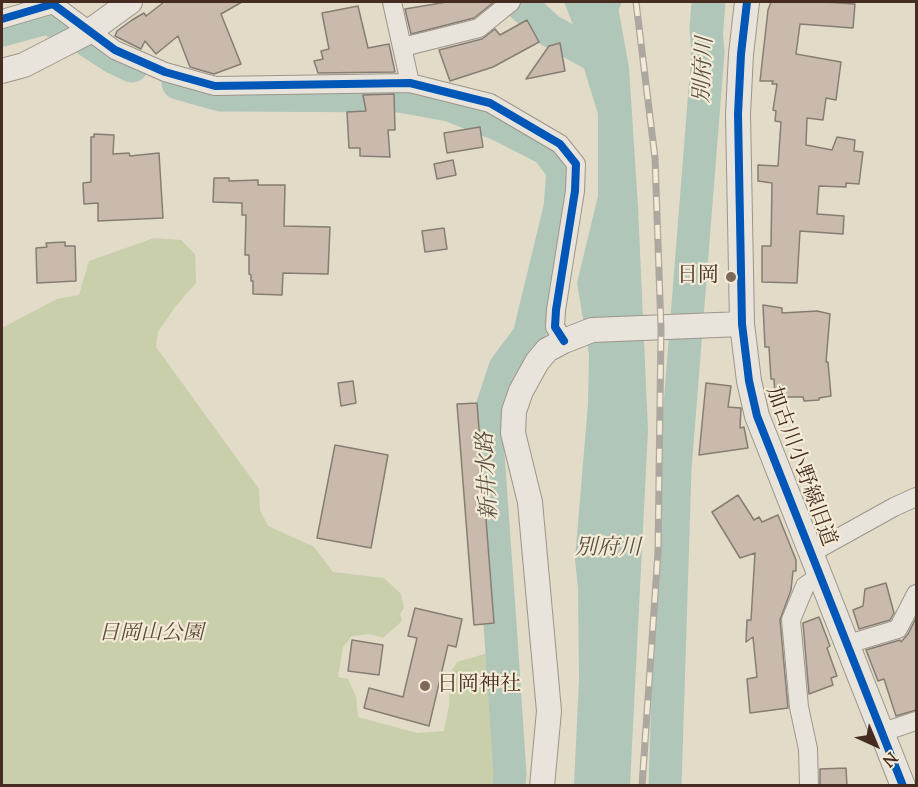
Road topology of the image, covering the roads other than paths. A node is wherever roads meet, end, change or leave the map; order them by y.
1 (130, 2) edge
2 (392, 2) edge
3 (511, 2) edge
4 (747, 2) edge
5 (2, 20) edge
6 (90, 31) junction
7 (403, 47) junction
8 (2, 71) edge
9 (411, 83) junction
10 (742, 324) junction
11 (564, 341) junction
12 (916, 497) edge
13 (811, 552) junction
14 (820, 576) junction
15 (916, 594) edge
16 (848, 644) junction
17 (916, 721) edge
18 (883, 732) junction
19 (542, 786) edge
20 (809, 786) edge
21 (903, 786) edge

1 - 6 street
2 - 7 street
3 - 7 street
4 - 10 street, 加古川小野線旧道
5 - 6 street
6 - 8 street
6 - 9 street
7 - 9 street
9 - 11 street
10 - 11 street
10 - 13 street, 加古川小野線旧道
11 - 19 street
12 - 13 street
13 - 14 street, 加古川小野線旧道
14 - 16 street, 加古川小野線旧道
14 - 20 street
15 - 16 street
16 - 18 street, 加古川小野線旧道
17 - 18 street
18 - 21 street, 加古川小野線旧道

